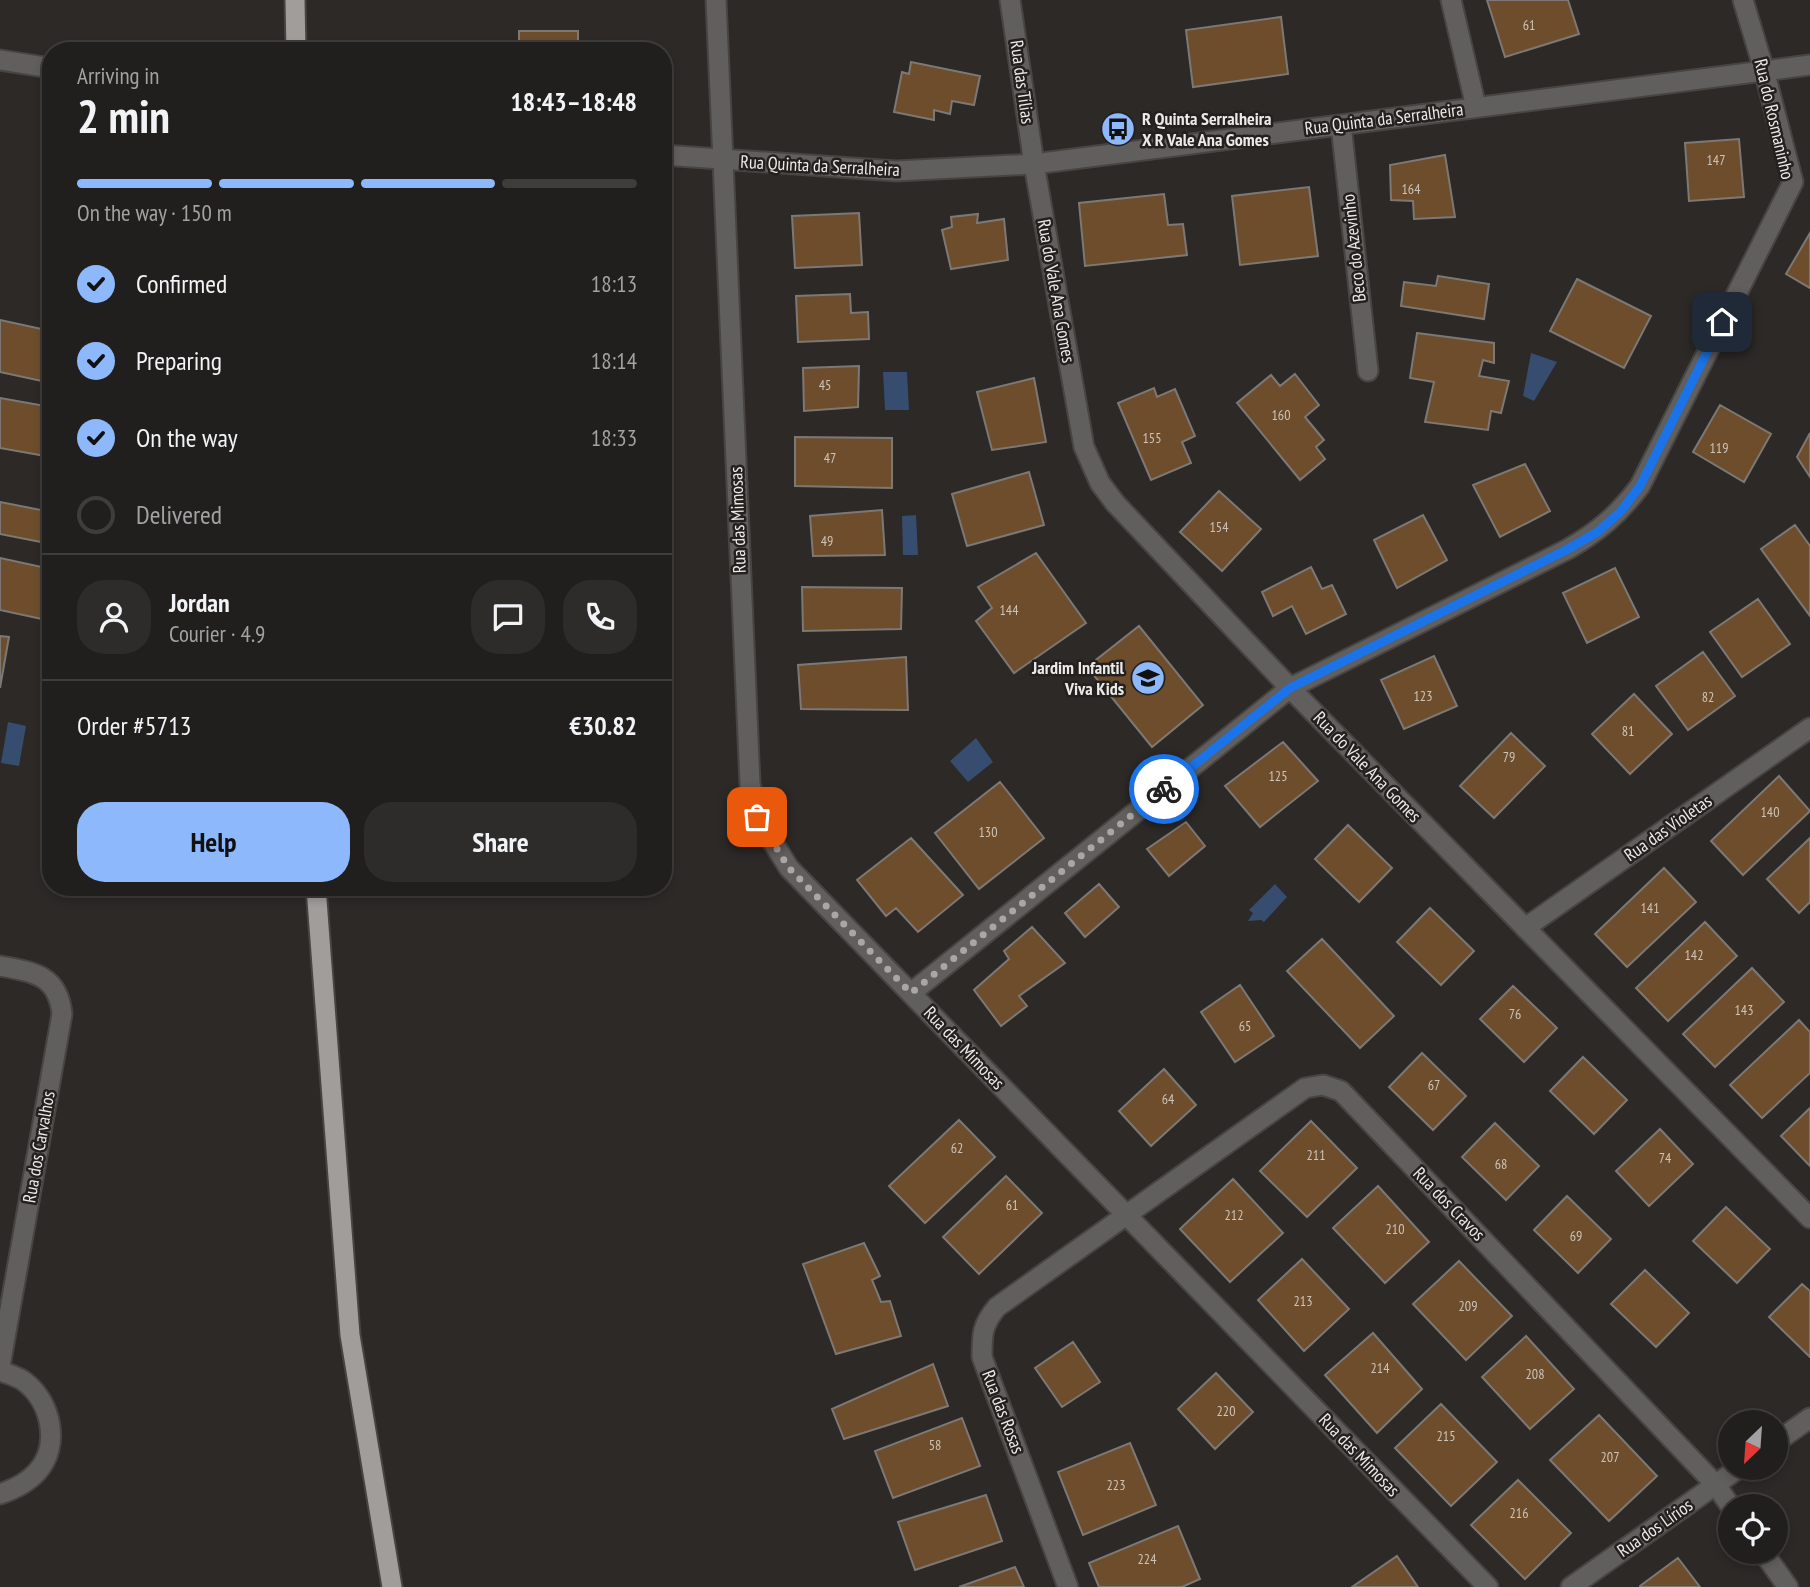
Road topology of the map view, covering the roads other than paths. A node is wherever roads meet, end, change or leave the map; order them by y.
1 (295, 0) edge
2 (716, 0) edge
3 (1010, 0) edge
4 (1451, 0) edge
5 (1743, 0) edge
6 (296, 42) edge
7 (0, 60) edge
8 (1810, 65) edge
9 (42, 67) edge
10 (1764, 70) junction
11 (1476, 107) junction
12 (1340, 125) junction
13 (672, 156) edge
14 (722, 160) junction
15 (1034, 164) junction
16 (1368, 371) dead end
17 (1290, 688) junction
18 (1809, 730) edge
19 (317, 896) edge
20 (1525, 928) junction
21 (0, 966) edge
22 (911, 993) junction
23 (1125, 1214) junction
24 (1810, 1219) edge
25 (0, 1369) edge
26 (1810, 1418) edge
27 (1788, 1434) edge
28 (1723, 1480) edge
29 (1716, 1485) junction
30 (0, 1494) edge
31 (1722, 1494) edge
32 (1772, 1564) edge
33 (392, 1587) edge
34 (1068, 1587) edge
35 (1488, 1587) edge
36 (1571, 1587) edge
37 (1788, 1587) edge

1 - 6 highway
2 - 14 street, Rua das Mimosas
3 - 15 street, Rua das Tílias
4 - 11 street
5 - 10 street, Rua do Rosmaninho
7 - 9 street
8 - 10 street, Rua Quinta da Serralheira
10 - 11 street, Rua Quinta da Serralheira
10 - 17 street, Rua do Rosmaninho
11 - 12 street, Rua Quinta da Serralheira
12 - 15 street, Rua Quinta da Serralheira
12 - 16 street, Beco do Azevinho
13 - 14 street, Rua Quinta da Serralheira
14 - 15 street, Rua Quinta da Serralheira
14 - 22 street, Rua das Mimosas
15 - 17 street, Rua do Vale Ana Gomes
17 - 20 street, Rua do Vale Ana Gomes
17 - 22 street, Rua do Rosmaninho
18 - 20 street, Rua das Violetas
19 - 33 highway
20 - 24 street, Rua do Vale Ana Gomes
21 - 25 street, Rua dos Carvalhos
22 - 23 street, Rua das Mimosas
23 - 29 street, Rua dos Cravos
23 - 34 street, Rua das Rosas
23 - 35 street, Rua das Mimosas
25 - 30 street, Rua dos Carvalhos
26 - 27 street
28 - 29 street, Rua dos Lírios
29 - 31 street, Rua dos Cravos
29 - 36 street, Rua dos Lírios
32 - 37 street

